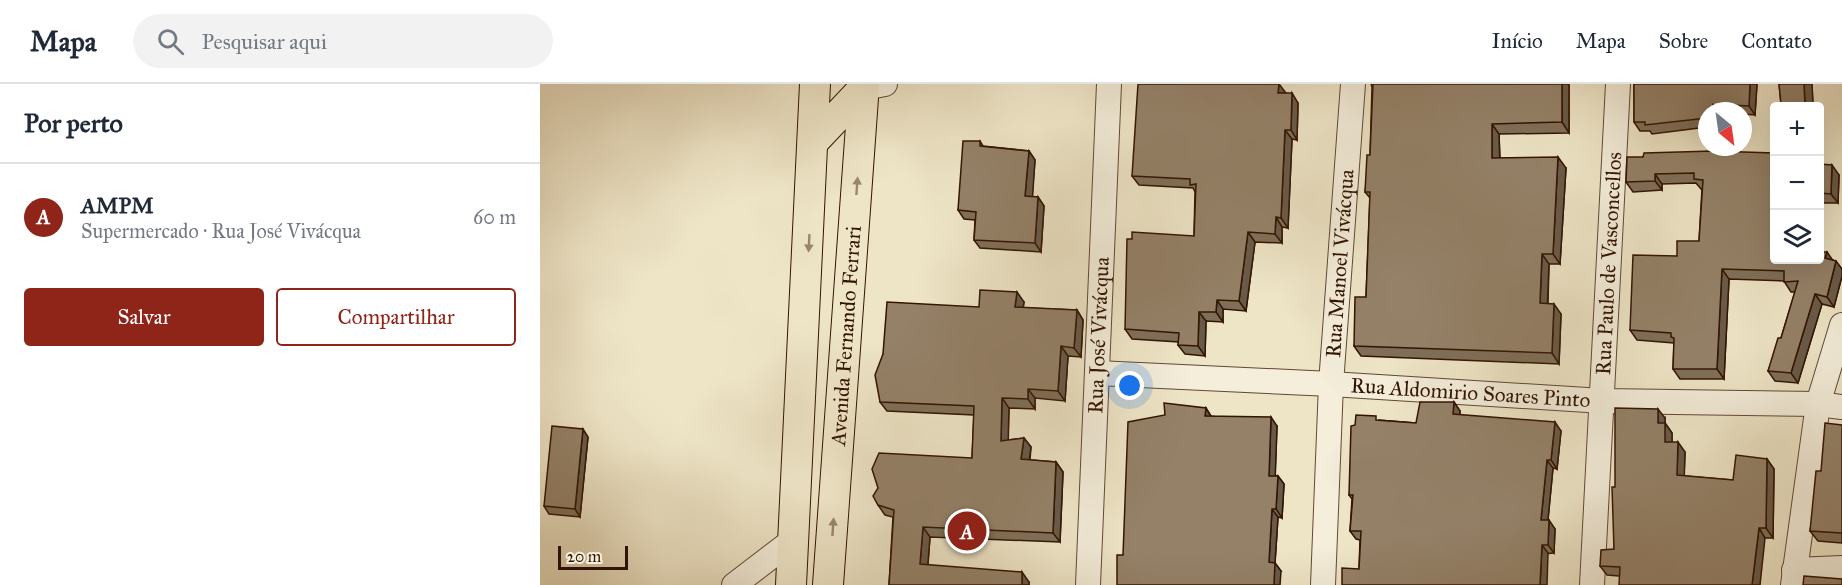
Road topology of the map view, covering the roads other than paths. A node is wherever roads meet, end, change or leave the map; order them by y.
1 (815, 84) edge
2 (1109, 84) edge
3 (1353, 84) edge
4 (1618, 84) edge
5 (871, 85) edge
6 (813, 142) junction
7 (1842, 325) edge
8 (1097, 373) junction
9 (1331, 384) junction
10 (1604, 401) junction
11 (1830, 405) edge
12 (794, 540) junction
13 (1842, 568) edge
14 (1794, 578) edge
15 (734, 585) edge
16 (791, 585) edge
17 (828, 585) edge
18 (1088, 585) edge
19 (1323, 585) edge
20 (1592, 585) edge

1 - 6 main road, Avenida Fernando Ferrari
2 - 8 street, Rua José Vivácqua
3 - 9 street, Rua Manoel Vivácqua
4 - 10 street, Rua Paulo de Vasconcellos
5 - 6 main road
17 -> 5 main road, Avenida Fernando Ferrari
6 -> 12 main road, Avenida Fernando Ferrari
7 - 11 street
8 - 9 street, Rua Aldomirio Soares Pinto
8 - 18 street, Rua José Vivácqua
9 - 10 street, Rua Aldomirio Soares Pinto
9 - 19 street, Rua Manoel Vivácqua
10 - 11 street, Rua Aldomirio Soares Pinto
10 - 20 street, Rua Paulo de Vasconcellos
11 - 14 street
12 - 15 street
12 - 16 main road, Avenida Fernando Ferrari
13 - 14 street

